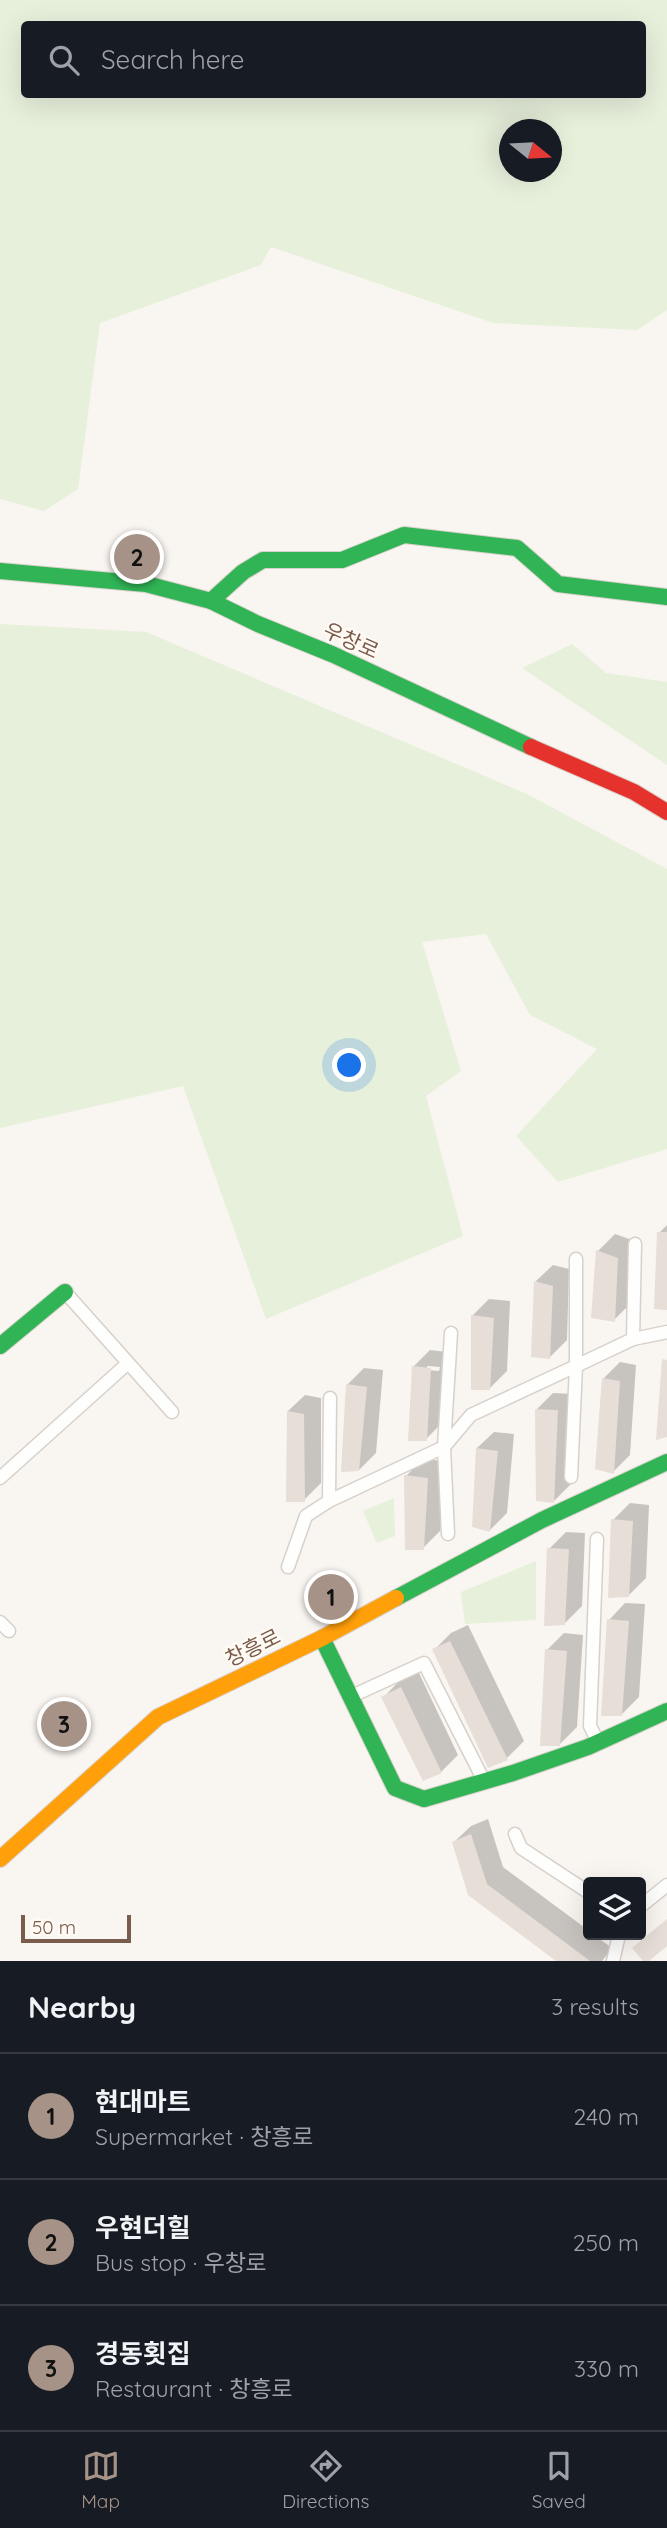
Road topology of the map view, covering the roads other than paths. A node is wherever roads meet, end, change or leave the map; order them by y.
1 (0, 571) edge
2 (667, 597) edge
3 (211, 601) junction
4 (667, 812) edge
5 (635, 1244) dead end
6 (576, 1259) dead end
7 (65, 1292) joint
8 (667, 1332) edge
9 (450, 1333) dead end
10 (633, 1339) junction
11 (0, 1346) edge
12 (127, 1364) junction
13 (576, 1366) junction
14 (330, 1398) dead end
15 (172, 1412) dead end
16 (444, 1447) junction
17 (667, 1462) edge
18 (571, 1477) dead end
19 (0, 1478) edge
20 (329, 1500) junction
21 (448, 1534) dead end
22 (597, 1539) dead end
23 (288, 1567) dead end
24 (322, 1638) junction
25 (352, 1696) junction
26 (667, 1711) edge
27 (598, 1742) junction
28 (484, 1782) junction
29 (515, 1834) dead end
30 (0, 1859) edge
31 (667, 1885) edge
32 (583, 1889) edge
33 (646, 1902) edge
34 (619, 1940) edge
35 (613, 1961) edge

1 - 3 street, 우창로
2 - 3 street
3 - 4 street, 우창로
5 - 10 street
6 - 13 street
7 - 11 street
7 - 12 street
8 - 10 street
9 - 16 street
10 - 13 street
12 - 15 street
12 - 19 street
13 - 16 street
13 - 18 street
14 - 20 street
16 - 20 street
16 - 21 street
17 - 24 street, 창흥로
20 - 23 street
22 - 27 street
24 - 25 street
24 - 30 street, 창흥로
25 - 28 street
25 - 28 street
26 - 27 street
27 - 28 street
29 - 32 street
31 - 33 street
34 - 35 street

